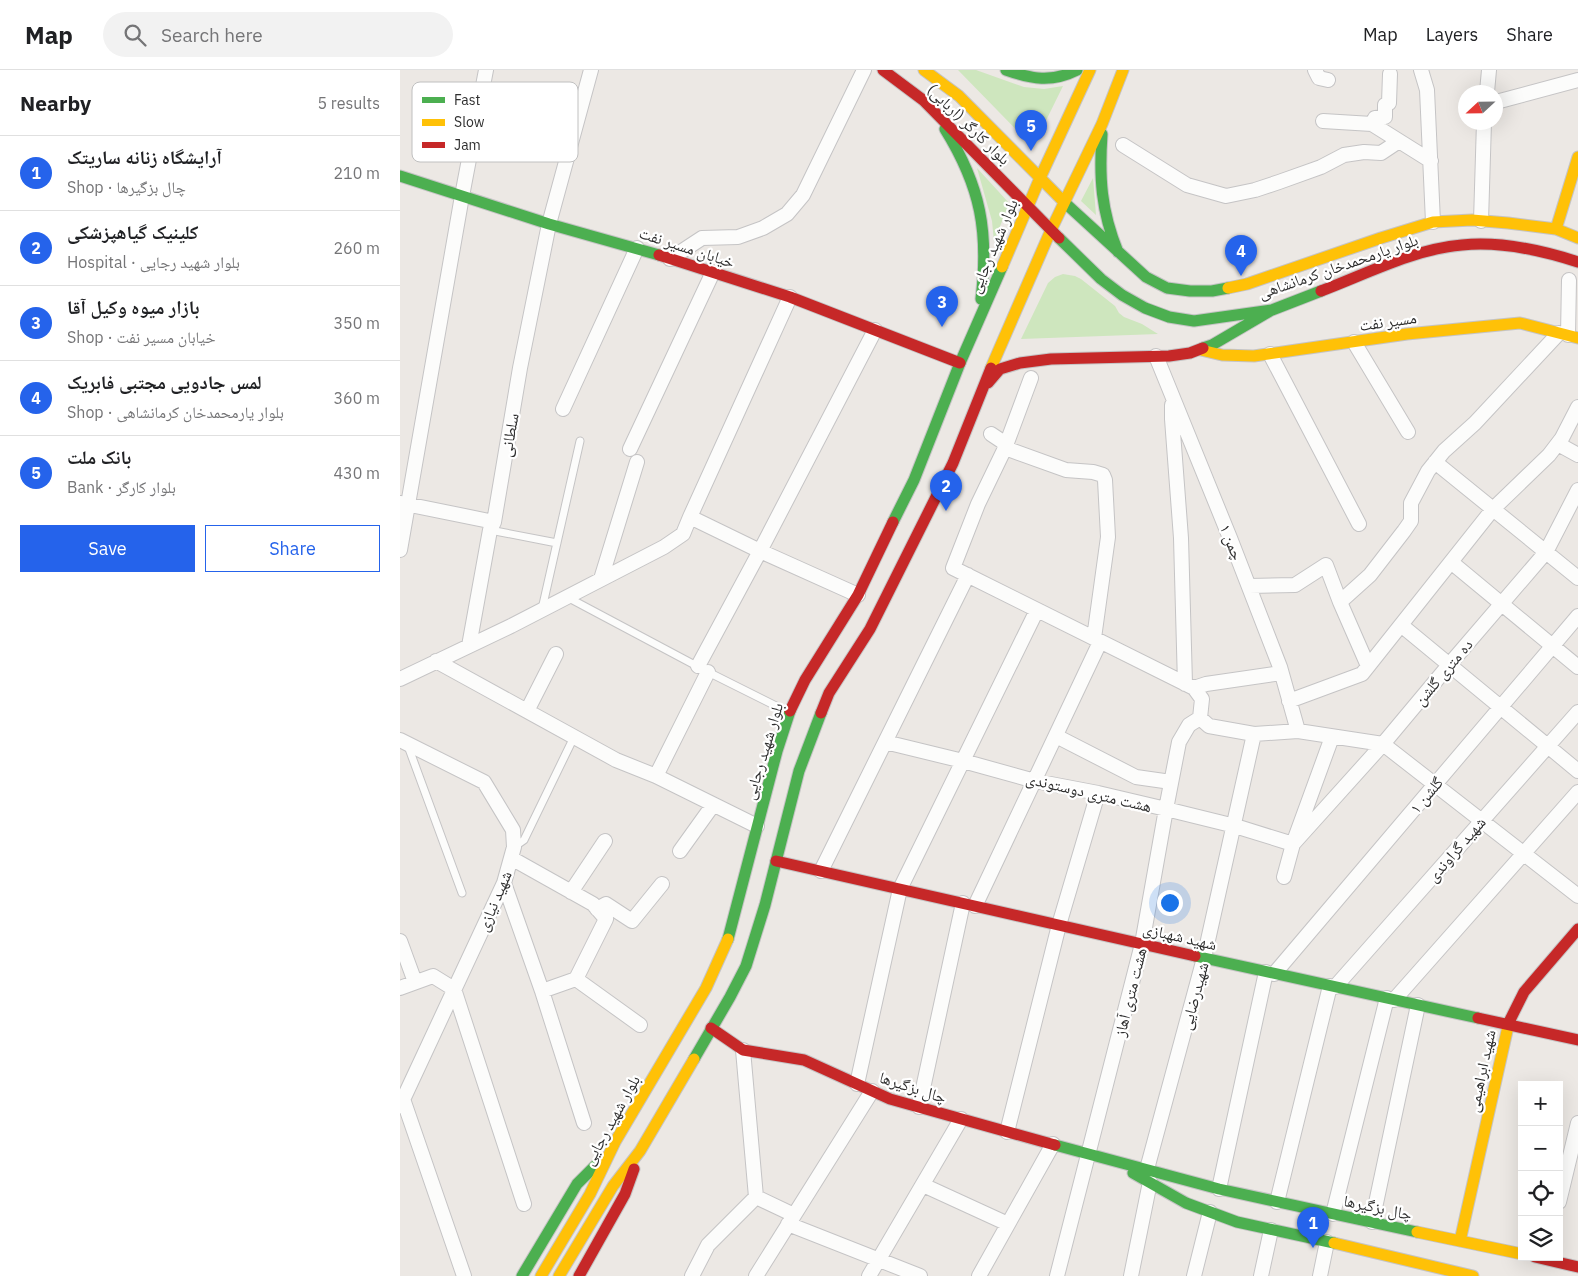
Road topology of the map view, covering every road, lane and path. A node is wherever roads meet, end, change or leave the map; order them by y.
1 (591, 70) edge
2 (864, 70) edge
3 (883, 70) edge
4 (924, 70) edge
5 (1006, 70) edge
6 (1076, 70) edge
7 (1090, 70) edge
8 (1315, 70) edge
9 (1421, 70) edge
10 (1489, 70) edge
11 (1124, 72) edge
12 (1390, 74) dead end
13 (1328, 80) dead end
14 (1578, 80) edge
15 (1488, 85) edge
16 (959, 96) junction
17 (923, 100) junction
18 (1503, 100) edge
19 (578, 118) edge
20 (941, 118) junction
21 (1323, 121) dead end
22 (1102, 124) junction
23 (1372, 124) junction
24 (1484, 130) edge
25 (1399, 141) junction
26 (1123, 145) dead end
27 (1578, 157) edge
28 (1431, 160) junction
29 (468, 162) edge
30 (566, 162) edge
31 (400, 176) edge
32 (1040, 178) junction
33 (462, 196) junction
34 (1065, 203) junction
35 (1028, 206) junction
36 (1481, 221) junction
37 (1433, 222) junction
38 (549, 224) junction
39 (1051, 230) junction
40 (1578, 238) edge
41 (1553, 241) junction
42 (637, 248) junction
43 (1118, 252) junction
44 (670, 259) junction
45 (1578, 262) edge
46 (713, 272) junction
47 (1569, 280) dead end
48 (790, 297) junction
49 (1272, 310) junction
50 (976, 326) junction
51 (875, 330) junction
52 (1568, 335) edge
53 (1354, 342) junction
54 (1201, 350) junction
55 (1270, 354) junction
56 (1156, 356) junction
57 (960, 363) junction
58 (1031, 378) dead end
59 (979, 397) junction
60 (1172, 399) junction
61 (1578, 406) edge
62 (562, 409) dead end
63 (1408, 432) dead end
64 (991, 434) dead end
65 (580, 441) dead end
66 (1558, 444) junction
67 (1005, 448) junction
68 (630, 449) dead end
69 (1578, 455) edge
70 (637, 462) dead end
71 (1435, 462) junction
72 (1578, 490) edge
73 (404, 504) edge
74 (1493, 509) junction
75 (695, 519) junction
76 (1358, 524) dead end
77 (492, 526) junction
78 (557, 543) junction
79 (400, 550) edge
80 (760, 551) junction
81 (1546, 552) junction
82 (1451, 562) junction
83 (968, 575) junction
84 (1578, 578) edge
85 (602, 579) junction
86 (1249, 586) junction
87 (858, 595) junction
88 (567, 597) junction
89 (1340, 602) junction
90 (1501, 604) junction
91 (542, 610) junction
92 (1037, 610) junction
93 (1578, 616) edge
94 (1401, 625) junction
95 (1097, 640) junction
96 (469, 646) junction
97 (1552, 646) junction
98 (556, 654) dead end
99 (436, 661) junction
100 (1448, 665) junction
101 (1578, 667) edge
102 (703, 669) junction
103 (1365, 670) junction
104 (826, 671) junction
105 (1281, 672) junction
106 (400, 679) edge
107 (817, 686) junction
108 (1190, 686) junction
109 (1289, 701) junction
110 (1500, 707) junction
111 (527, 711) junction
112 (790, 712) junction
113 (1578, 712) edge
114 (1200, 718) junction
115 (1298, 731) junction
116 (1254, 734) junction
117 (1056, 736) junction
118 (574, 737) junction
119 (1332, 737) junction
120 (404, 742) edge
121 (885, 742) junction
122 (1383, 744) junction
123 (1548, 746) junction
124 (964, 760) junction
125 (1578, 771) edge
126 (656, 776) junction
127 (1034, 781) junction
128 (1171, 782) junction
129 (1434, 784) junction
130 (1578, 792) edge
131 (1098, 793) junction
132 (713, 805) junction
133 (1166, 809) junction
134 (1481, 821) junction
135 (757, 826) junction
136 (1235, 826) junction
137 (605, 841) dead end
138 (1293, 844) junction
139 (680, 851) dead end
140 (512, 853) junction
141 (1523, 853) junction
142 (776, 861) junction
143 (821, 871) junction
144 (1284, 877) dead end
145 (504, 883) junction
146 (662, 884) dead end
147 (900, 889) junction
148 (570, 892) junction
149 (462, 893) dead end
150 (1578, 896) edge
151 (969, 905) junction
152 (598, 909) junction
153 (1058, 925) junction
154 (1578, 929) edge
155 (400, 941) edge
156 (1142, 944) junction
157 (1204, 958) junction
158 (1270, 973) junction
159 (576, 980) junction
160 (415, 982) junction
161 (1333, 987) junction
162 (400, 988) edge
163 (454, 989) junction
164 (542, 991) junction
165 (1390, 999) junction
166 (1418, 1005) junction
167 (640, 1025) dead end
168 (1507, 1025) junction
169 (711, 1028) junction
170 (1578, 1040) edge
171 (742, 1050) junction
172 (857, 1084) junction
173 (872, 1090) junction
174 (402, 1102) edge
175 (920, 1107) junction
176 (961, 1119) junction
177 (584, 1123) dead end
178 (1578, 1123) edge
179 (1007, 1132) junction
180 (1052, 1144) junction
181 (640, 1151) junction
182 (610, 1152) junction
183 (1089, 1154) junction
184 (1148, 1176) junction
185 (923, 1185) junction
186 (1563, 1185) edge
187 (1219, 1189) junction
188 (756, 1197) junction
189 (1277, 1202) junction
190 (524, 1204) dead end
191 (1210, 1212) junction
192 (1333, 1214) junction
193 (791, 1220) junction
194 (1372, 1222) junction
195 (1008, 1224) junction
196 (1271, 1230) junction
197 (1460, 1241) junction
198 (1327, 1242) junction
199 (1518, 1253) edge
200 (878, 1260) junction
201 (1554, 1261) edge
202 (1578, 1267) edge
203 (1449, 1274) edge
204 (464, 1276) edge
205 (522, 1276) edge
206 (542, 1276) edge
207 (560, 1276) edge
208 (579, 1276) edge
209 (692, 1276) edge
210 (756, 1276) edge
211 (869, 1276) edge
212 (920, 1276) edge
213 (979, 1276) edge
214 (1057, 1276) edge
215 (1131, 1276) edge
216 (1194, 1276) edge
217 (1261, 1276) edge
218 (1320, 1276) edge
219 (1473, 1276) edge

1 - 19 street, سلطانی
2 - 44 street
3 - 17 main road, بلوار کارگر (اربابی)
4 - 16 main road, بلوار یارمحمدخان کرمانشاهی
5 - 6 main road
7 - 32 main road, بلوار شهید رجایی
8 - 13 street
9 - 28 street
10 - 15 street
11 - 22 main road
12 - 23 street
14 - 18 street
16 - 20 main road
16 - 32 main road, بلوار یارمحمدخان کرمانشاهی
17 - 20 main road, بلوار کارگر (اربابی)
17 - 50 main road
20 - 35 main road, بلوار کارگر (اربابی)
21 - 23 street
22 - 34 main road, بلوار شهید رجایی
22 - 43 main road
23 - 25 street
24 - 36 street
25 - 26 street
25 - 28 street
27 - 41 main road
28 - 37 street
29 - 33 street
30 - 38 street, سلطانی
31 - 33 main road, خیابان مسیر نفت
32 - 34 main road, بلوار یارمحمدخان کرمانشاهی
32 - 35 main road, بلوار شهید رجایی
33 - 38 main road, خیابان مسیر نفت
33 - 73 street
34 - 39 main road, بلوار شهید رجایی
34 - 43 main road, بلوار یارمحمدخان کرمانشاهی
35 - 39 main road, بلوار یارمحمدخان کرمانشاهی
35 - 50 main road, بلوار شهید رجایی
36 - 37 main road, بلوار یارمحمدخان کرمانشاهی
36 - 41 main road, بلوار یارمحمدخان کرمانشاهی
37 - 43 main road, بلوار یارمحمدخان کرمانشاهی
38 - 42 main road, خیابان مسیر نفت
38 - 77 street, سلطانی
39 - 49 main road, بلوار یارمحمدخان کرمانشاهی
39 - 59 main road, بلوار شهید رجایی
40 - 41 main road, بلوار یارمحمدخان کرمانشاهی
41 - 45 main road, بلوار یارمحمدخان کرمانشاهی
41 - 49 main road, بلوار یارمحمدخان کرمانشاهی
42 - 44 main road, خیابان مسیر نفت
42 - 62 street
44 - 46 main road, خیابان مسیر نفت
46 - 48 main road, خیابان مسیر نفت
46 - 68 street
47 - 52 street
48 - 51 main road, خیابان مسیر نفت
48 - 75 street
49 - 54 main road
50 - 57 main road, بلوار شهید رجایی
51 - 57 main road, خیابان مسیر نفت
51 - 80 street
52 - 53 main road, مسیر نفت
52 - 71 street
53 - 55 main road, مسیر نفت
53 - 63 street
54 - 55 main road, مسیر نفت
54 - 56 main road
55 - 76 street
56 - 59 main road
56 - 60 street, چمن ۱
57 - 87 main road, بلوار شهید رجایی
58 - 67 street
59 - 104 main road, بلوار شهید رجایی
60 - 86 street, چمن ۱
60 - 108 street
61 - 66 street
64 - 67 street
65 - 78 lane
66 - 69 street
66 - 74 street
67 - 83 street
67 - 95 street
70 - 85 street
71 - 74 street
71 - 89 street
72 - 81 street, ده متری گلشن
73 - 77 street
73 - 79 street
74 - 81 street
74 - 82 street
75 - 80 street
75 - 85 street
77 - 78 lane
77 - 96 street, سلطانی
78 - 91 lane
80 - 87 street
80 - 102 street
81 - 84 street
81 - 90 street, ده متری گلشن
82 - 90 street
82 - 94 street
83 - 92 street
83 - 121 street
85 - 88 street
86 - 89 street
86 - 105 street, چمن ۱
87 - 104 main road, بلوار شهید رجایی
88 - 91 street
88 - 102 lane
89 - 103 street
90 - 97 street
90 - 100 street, ده متری گلشن
91 - 96 street
92 - 95 street
92 - 124 street
93 - 97 street, گلشن ۱
94 - 100 street
94 - 103 street
95 - 108 street
95 - 117 street
96 - 99 street
97 - 101 street
97 - 110 street, گلشن ۱
98 - 111 street
99 - 106 street
99 - 111 street
100 - 110 street
100 - 122 street, ده متری گلشن
102 - 112 lane
102 - 126 street
103 - 109 street
104 - 107 main road, بلوار شهید رجایی
104 - 107 main road, بلوار شهید رجایی
105 - 108 street
105 - 109 street, چمن ۱
107 - 112 main road, بلوار شهید رجایی
107 - 142 main road, بلوار شهید رجایی
108 - 114 street
109 - 115 street, چمن ۱
110 - 123 street
110 - 129 street, گلشن ۱
111 - 118 street
112 - 135 main road, بلوار شهید رجایی
113 - 123 street, شهید گراوندی
114 - 116 street
114 - 128 street, هشت متری آهاز
115 - 116 street
115 - 119 street
116 - 136 street, شهیدرضایی
117 - 127 street
117 - 128 street
118 - 126 street
118 - 140 lane
119 - 122 street
119 - 138 street
120 - 140 street, شهید نیازی
120 - 149 lane
121 - 124 street, هشت متری دوستوندی
121 - 143 street
122 - 129 street
122 - 138 street, ده متری گلشن
123 - 125 street
123 - 134 street, شهید گراوندی
124 - 127 street, هشت متری دوستوندی
124 - 147 street
126 - 132 street
127 - 131 street, هشت متری دوستوندی
127 - 151 street
128 - 133 street, هشت متری آهاز
129 - 134 street
129 - 158 street, گلشن ۱
130 - 141 street
131 - 133 street, هشت متری دوستوندی
131 - 153 street
132 - 135 street
132 - 139 street
133 - 136 street, هشت متری دوستوندی
133 - 156 street, هشت متری آهاز
134 - 141 street
134 - 161 street, شهید گراوندی
135 - 182 main road, بلوار شهید رجایی
136 - 138 street, هشت متری دوستوندی
136 - 157 street, شهیدرضایی
137 - 148 street
138 - 144 street
140 - 145 street, شهید نیازی
140 - 148 street
141 - 150 street
141 - 165 street
142 - 143 main road, شهید شهبازی
142 - 169 main road, بلوار شهید رجایی
143 - 147 main road, شهید شهبازی
145 - 163 street, شهید نیازی
145 - 164 street
146 - 152 street
147 - 151 main road, شهید شهبازی
147 - 172 street
148 - 152 street
151 - 153 main road, شهید شهبازی
151 - 175 street
152 - 159 street
153 - 156 main road, شهید شهبازی
153 - 179 street
154 - 168 main road, شهید ابراهیمی
155 - 160 street
156 - 157 main road, شهید شهبازی
156 - 183 street, هشت متری آهاز
157 - 158 main road, شهید شهبازی
157 - 184 street, شهیدرضایی
158 - 161 main road, شهید شهبازی
158 - 187 street
159 - 164 street
159 - 167 street
160 - 162 street
160 - 163 street
161 - 165 main road, شهید شهبازی
161 - 189 street
163 - 174 street, شهید نیازی
163 - 190 street
164 - 177 street
165 - 166 main road, شهید شهبازی
165 - 192 street
166 - 168 main road, شهید شهبازی
166 - 194 street
168 - 170 main road, شهید شهبازی
168 - 197 main road, شهید ابراهیمی
169 - 171 main road, چال بزگیرها
169 - 181 main road, بلوار شهید رجایی
171 - 172 main road, چال بزگیرها
171 - 188 street
172 - 173 main road, چال بزگیرها
173 - 175 main road, چال بزگیرها
173 - 193 street
174 - 204 street
175 - 176 main road, چال بزگیرها
176 - 179 main road, چال بزگیرها
176 - 185 street
178 - 186 street
179 - 180 main road, چال بزگیرها
180 - 183 main road, چال بزگیرها
180 - 195 street
181 - 207 main road, بلوار شهید رجایی
181 - 208 main road
182 - 205 main road
182 - 206 main road, بلوار شهید رجایی
183 - 184 main road, چال بزگیرها
183 - 214 street, هشت متری آهاز
184 - 187 main road, چال بزگیرها
184 - 191 main road, چال بزگیرها
184 - 215 street, شهیدرضایی
185 - 195 street
185 - 200 street
187 - 189 main road, چال بزگیرها
188 - 193 street
188 - 209 street
189 - 192 main road, چال بزگیرها
191 - 196 main road, چال بزگیرها
191 - 216 street
192 - 194 main road, چال بزگیرها
193 - 200 street
193 - 210 street
194 - 197 main road, چال بزگیرها
195 - 213 street
196 - 198 main road, چال بزگیرها
196 - 217 street
197 - 199 main road, چال بزگیرها
198 - 203 main road, چال بزگیرها
198 - 218 street
200 - 211 street
200 - 212 street
201 - 202 main road
203 - 219 main road, چال بزگیرها

